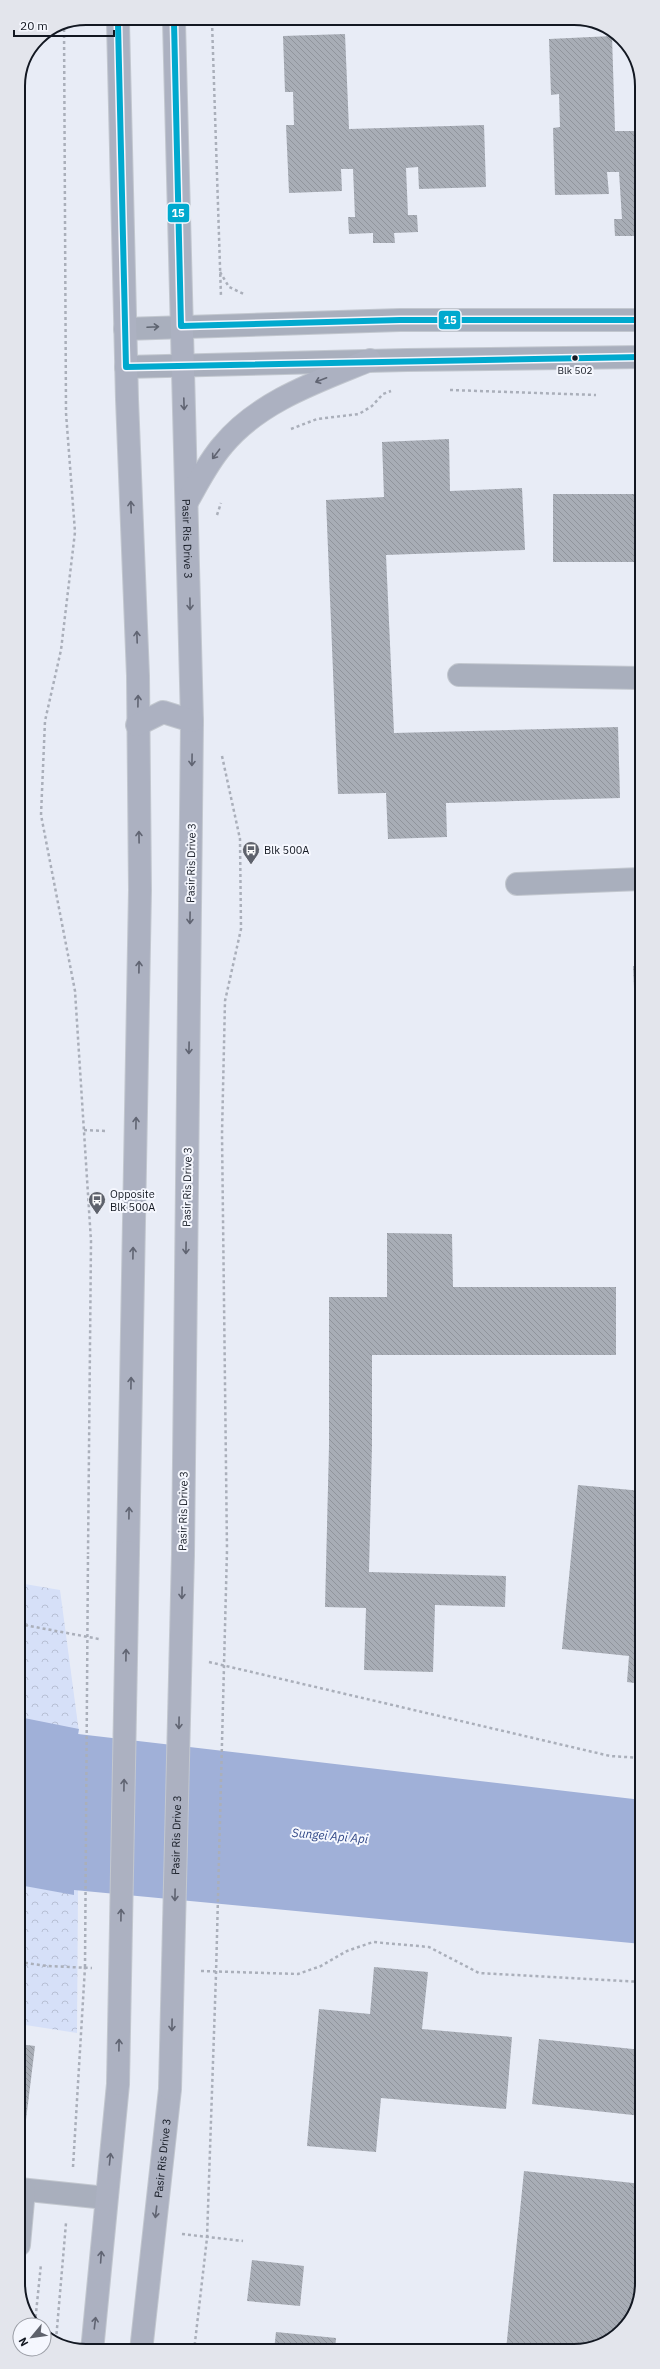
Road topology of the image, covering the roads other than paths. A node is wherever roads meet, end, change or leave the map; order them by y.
1 (118, 25) edge
2 (174, 25) edge
3 (635, 320) edge
4 (181, 326) junction
5 (125, 329) junction
6 (635, 357) edge
7 (370, 360) junction
8 (183, 365) junction
9 (126, 367) junction
10 (187, 502) junction
11 (458, 675) dead end
12 (635, 678) edge
13 (192, 721) junction
14 (137, 725) junction
15 (635, 879) edge
16 (517, 884) dead end
17 (25, 2190) edge
18 (106, 2198) junction
19 (93, 2344) edge
20 (142, 2344) edge

1 - 5 main road
2 - 4 main road, Pasir Ris Drive 3
3 - 4 street
5 -> 4 street
4 - 8 main road, Pasir Ris Drive 3
5 - 9 main road
6 - 7 street
7 - 8 street
7 -> 10 main road
8 - 9 street
8 -> 10 main road, Pasir Ris Drive 3
14 -> 9 main road
10 -> 13 main road, Pasir Ris Drive 3
11 - 12 street
13 - 14 main road
13 -> 20 main road, Pasir Ris Drive 3, bridge
18 -> 14 main road, bridge
15 - 16 street
17 - 18 street
19 -> 18 main road

